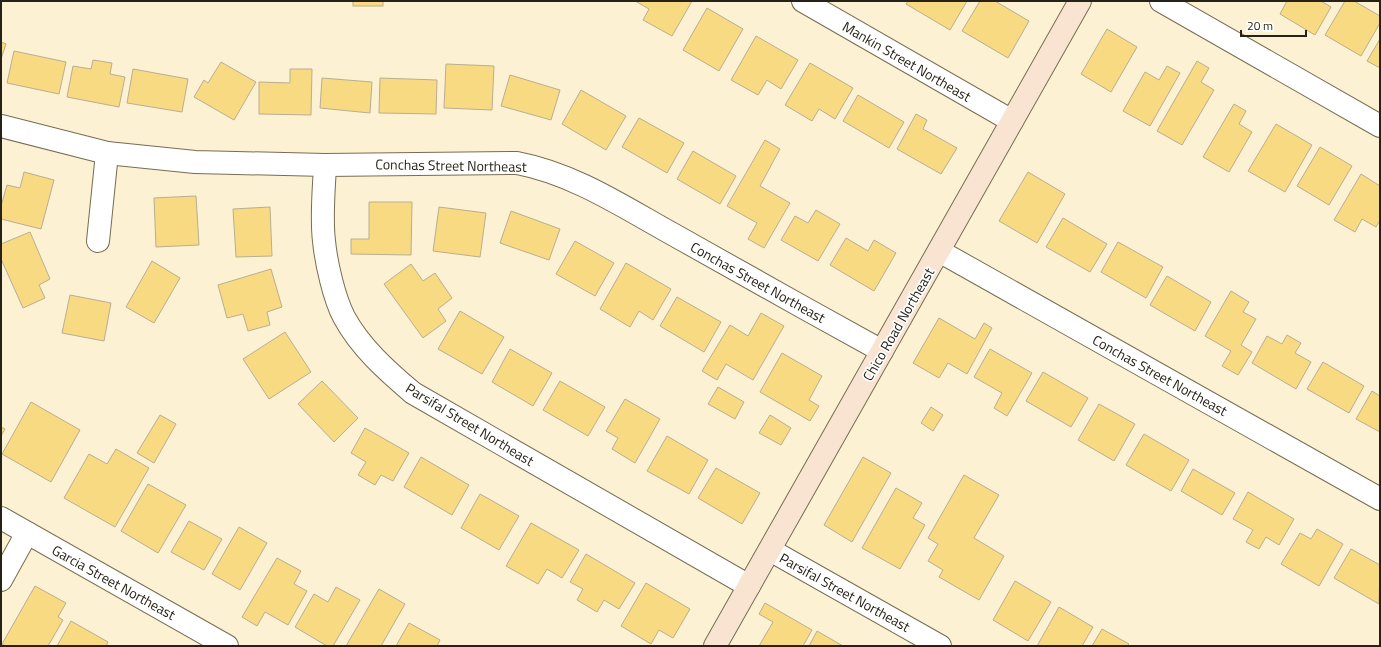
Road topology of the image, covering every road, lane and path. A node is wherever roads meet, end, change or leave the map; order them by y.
1 (803, 1) edge
2 (1080, 1) edge
3 (1161, 1) edge
4 (1012, 120) junction
5 (1, 126) edge
6 (1380, 126) edge
7 (107, 153) junction
8 (325, 165) junction
9 (98, 241) dead end
10 (939, 251) junction
11 (882, 351) junction
12 (1380, 499) edge
13 (1, 518) edge
14 (27, 533) junction
15 (770, 550) junction
16 (1, 580) edge
17 (749, 586) junction
18 (227, 646) edge
19 (715, 646) edge
20 (940, 646) edge

1 - 4 street, Mankin Street Northeast
2 - 4 street, Chico Road Northeast
3 - 6 street
4 - 10 street, Chico Road Northeast
5 - 7 street, Conchas Street Northeast
7 - 8 street, Conchas Street Northeast
7 - 9 street
8 - 11 street, Conchas Street Northeast
8 - 17 street, Parsifal Street Northeast
10 - 11 street, Chico Road Northeast
10 - 12 street, Conchas Street Northeast
11 - 15 street, Chico Road Northeast
13 - 14 street, Garcia Street Northeast
14 - 16 street
14 - 18 street, Garcia Street Northeast
15 - 17 street, Chico Road Northeast
15 - 20 street, Parsifal Street Northeast
17 - 19 street, Chico Road Northeast

